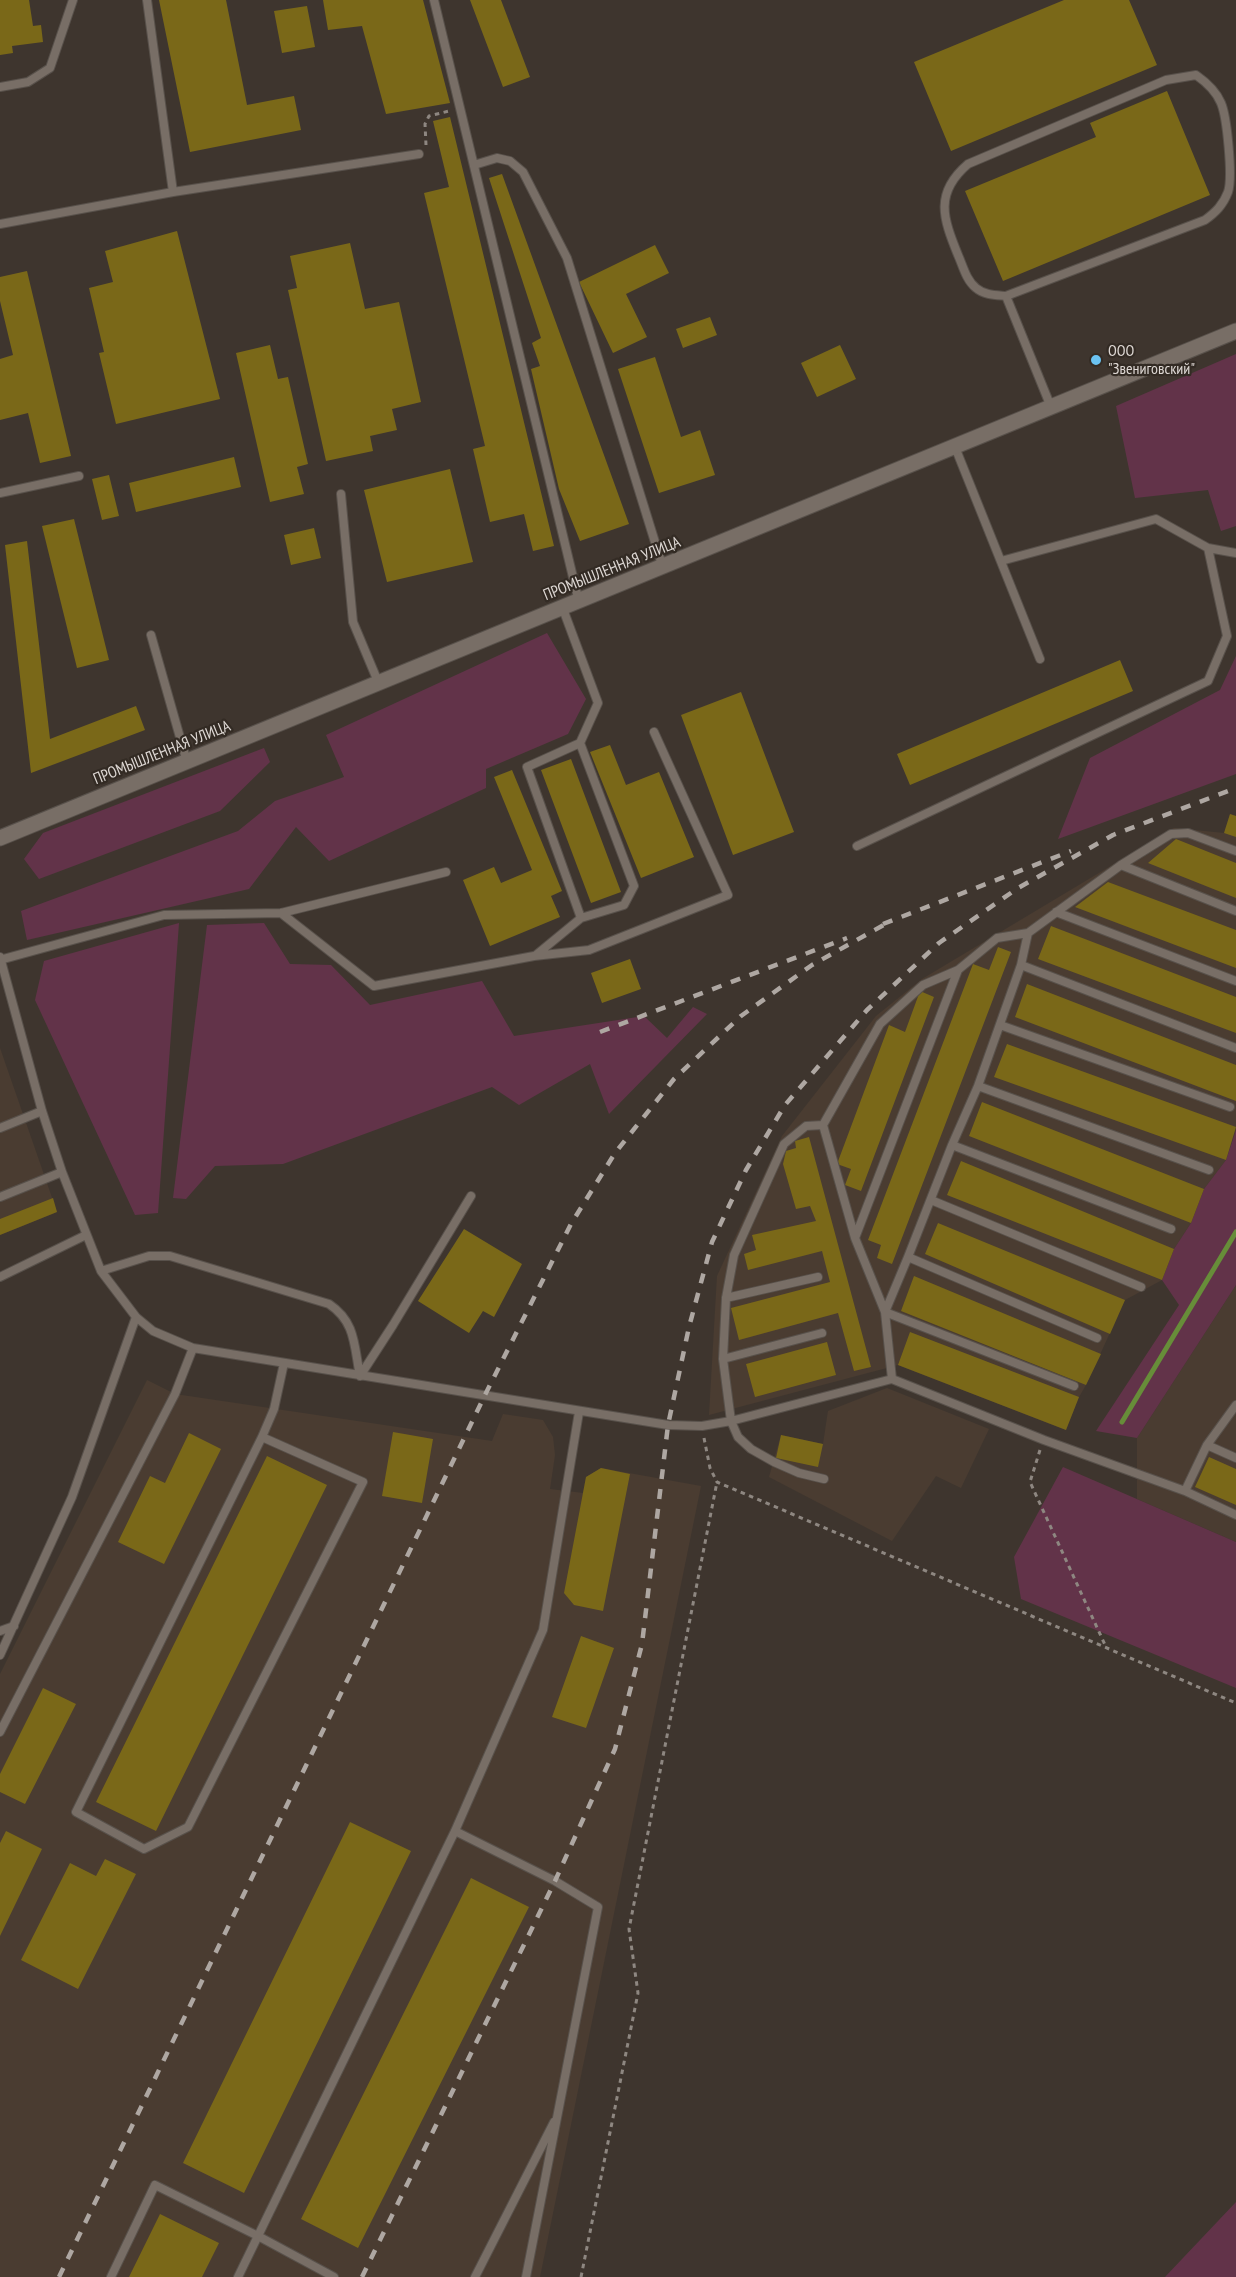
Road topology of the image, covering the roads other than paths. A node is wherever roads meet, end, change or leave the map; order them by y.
1 (73, 0) edge
2 (147, 0) edge
3 (434, 0) edge
4 (0, 87) edge
5 (419, 154) road end
6 (474, 165) junction
7 (173, 192) junction
8 (0, 224) edge
9 (1006, 296) junction
10 (1236, 331) edge
11 (1052, 407) junction
12 (955, 447) junction
13 (79, 476) dead end
14 (0, 493) edge
15 (341, 494) dead end
16 (1208, 548) junction
17 (1236, 554) edge
18 (1001, 561) junction
19 (663, 568) junction
20 (579, 602) junction
21 (563, 609) junction
22 (151, 635) dead end
23 (1040, 659) dead end
24 (380, 684) junction
25 (654, 732) dead end
26 (580, 743) junction
27 (187, 762) junction
28 (0, 838) edge
29 (856, 846) dead end
30 (1236, 851) edge
31 (1121, 865) junction
32 (446, 872) dead end
33 (1236, 911) edge
34 (1056, 912) junction
35 (281, 913) junction
36 (581, 918) junction
37 (1028, 933) junction
38 (534, 956) junction
39 (0, 959) edge
40 (1021, 965) junction
41 (958, 970) junction
42 (1236, 981) edge
43 (1000, 1026) junction
44 (1236, 1048) edge
45 (978, 1086) junction
46 (1230, 1107) dead end
47 (42, 1111) junction
48 (823, 1125) junction
49 (0, 1128) edge
50 (952, 1144) junction
51 (1209, 1170) dead end
52 (62, 1172) junction
53 (471, 1196) dead end
54 (0, 1197) edge
55 (931, 1200) junction
56 (1171, 1229) dead end
57 (86, 1236) junction
58 (855, 1238) junction
59 (908, 1257) junction
60 (101, 1270) junction
61 (0, 1277) edge
62 (818, 1277) dead end
63 (1141, 1287) dead end
64 (726, 1298) junction
65 (885, 1312) junction
66 (136, 1317) junction
67 (822, 1333) dead end
68 (1097, 1338) dead end
69 (194, 1348) junction
70 (723, 1359) junction
71 (284, 1363) junction
72 (360, 1376) junction
73 (892, 1379) junction
74 (1074, 1386) dead end
75 (1236, 1405) edge
76 (579, 1412) junction
77 (731, 1421) junction
78 (262, 1437) junction
79 (1207, 1445) junction
80 (1236, 1458) edge
81 (824, 1479) dead end
82 (1185, 1491) junction
83 (1236, 1515) edge
84 (14, 1626) junction
85 (0, 1631) edge
86 (0, 1655) edge
87 (0, 1732) edge
88 (455, 1831) junction
89 (558, 2113) junction
90 (258, 2236) junction
91 (111, 2277) edge
92 (238, 2277) edge
93 (334, 2277) edge
94 (475, 2277) edge
95 (526, 2277) edge

1 - 4 lane
2 - 7 lane
3 - 6 lane
5 - 7 lane
6 - 19 lane
6 - 20 lane
7 - 8 lane
9 - 9 lane
9 - 11 lane
10 - 11 street, ПРОМЫШЛЕННАЯ УЛИЦА
11 - 12 street, ПРОМЫШЛЕННАЯ УЛИЦА
12 - 18 lane
12 - 19 street, ПРОМЫШЛЕННАЯ УЛИЦА
13 - 14 lane
15 - 24 lane
16 - 17 lane
16 - 18 lane
16 - 29 lane
18 - 23 lane
19 - 20 street, ПРОМЫШЛЕННАЯ УЛИЦА
20 - 21 street, ПРОМЫШЛЕННАЯ УЛИЦА
21 - 24 street, ПРОМЫШЛЕННАЯ УЛИЦА
21 - 26 lane
22 - 27 lane
24 - 27 street, ПРОМЫШЛЕННАЯ УЛИЦА
25 - 38 lane
26 - 36 lane
26 - 36 lane
27 - 28 street, ПРОМЫШЛЕННАЯ УЛИЦА
30 - 31 lane
31 - 33 lane
31 - 34 lane
32 - 35 lane
34 - 37 lane
34 - 42 lane
35 - 38 lane
35 - 39 lane
36 - 38 lane
37 - 40 lane
37 - 41 lane
39 - 47 lane
40 - 43 lane
40 - 44 lane
41 - 48 lane
41 - 58 lane
43 - 45 lane
43 - 46 lane
45 - 50 lane
45 - 51 lane
47 - 49 lane
47 - 52 lane
48 - 58 lane
48 - 64 lane
50 - 55 lane
50 - 56 lane
52 - 54 lane
52 - 57 lane
53 - 72 lane
55 - 59 lane
55 - 63 lane
57 - 60 lane
57 - 61 lane
58 - 65 lane
59 - 65 lane
59 - 68 lane
60 - 66 lane
60 - 72 lane
62 - 64 lane
64 - 70 lane
65 - 73 lane
65 - 74 lane
66 - 69 lane
66 - 84 lane
67 - 70 lane
69 - 71 lane
69 - 87 lane
70 - 77 lane
71 - 72 lane
71 - 78 lane
72 - 76 lane
73 - 77 lane
73 - 82 lane
75 - 79 lane
76 - 77 lane
76 - 88 lane
77 - 81 lane
78 - 78 lane
79 - 80 lane
79 - 82 lane
82 - 83 lane
84 - 85 lane
84 - 86 lane
88 - 89 lane
88 - 90 lane
89 - 94 lane
89 - 95 lane
90 - 91 lane
90 - 92 lane
90 - 93 lane

